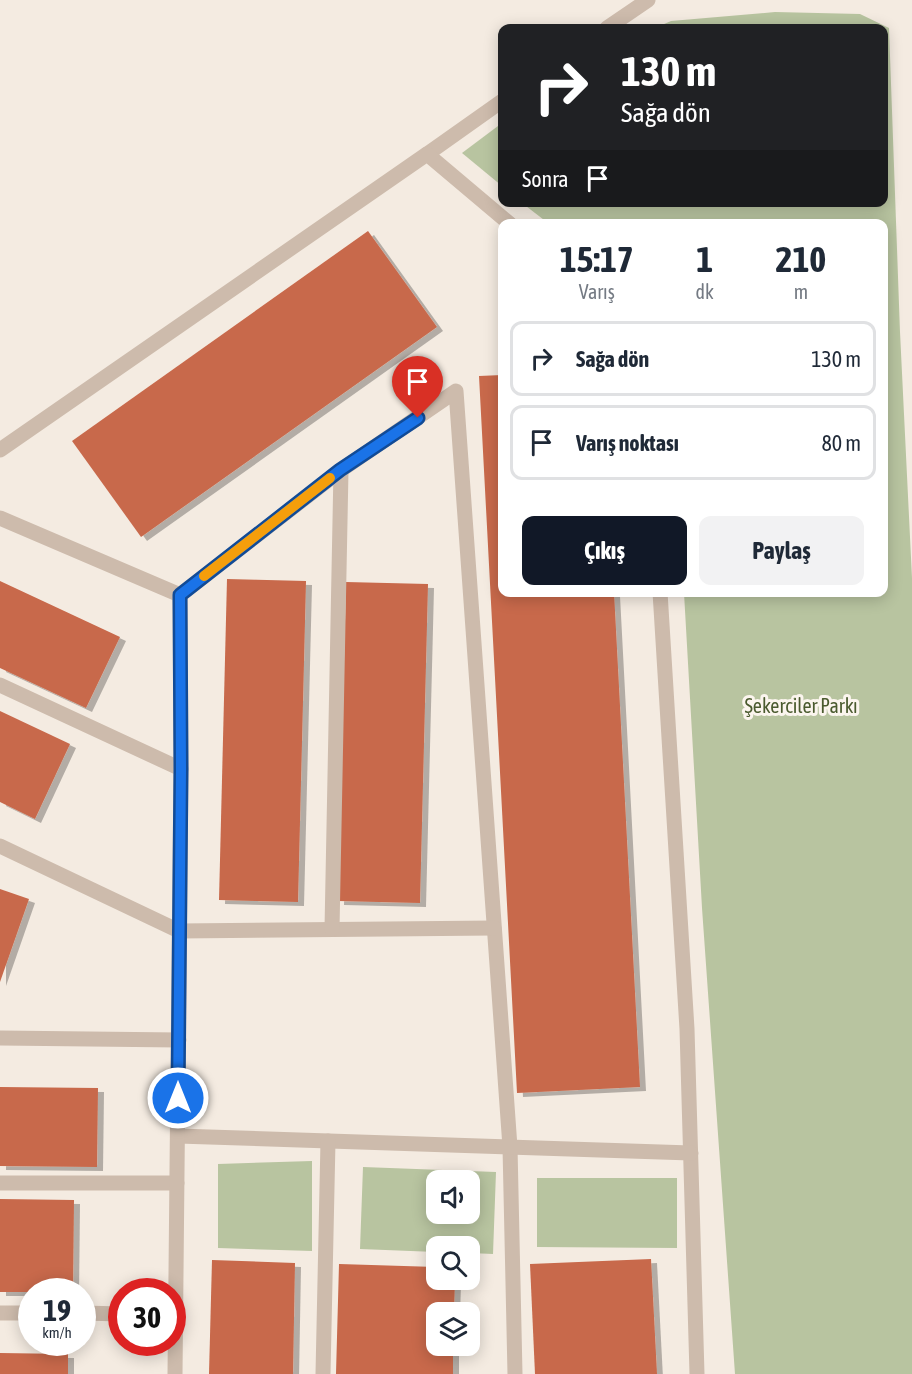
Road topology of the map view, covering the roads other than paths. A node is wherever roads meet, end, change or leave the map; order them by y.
1 (648, 0) edge
2 (613, 24) edge
3 (498, 104) edge
4 (427, 154) junction
5 (504, 219) edge
6 (0, 450) edge
7 (340, 470) junction
8 (0, 519) edge
9 (180, 595) junction
10 (660, 597) edge
11 (0, 685) edge
12 (181, 769) junction
13 (0, 846) edge
14 (494, 928) junction
15 (332, 929) junction
16 (179, 930) junction
17 (0, 1038) edge
18 (179, 1040) junction
19 (178, 1137) junction
20 (328, 1142) junction
21 (510, 1147) junction
22 (691, 1153) junction
23 (0, 1183) edge
24 (177, 1183) junction
25 (175, 1278) edge
26 (0, 1313) edge
27 (18, 1313) edge
28 (175, 1356) edge
29 (175, 1374) edge
30 (323, 1374) edge
31 (515, 1374) edge
32 (697, 1374) edge

1 - 2 street
3 - 4 street
4 - 5 street
4 - 6 street
7 - 9 street
7 - 14 street
7 - 15 street
8 - 9 street
9 - 12 street
10 - 22 street
11 - 12 street
12 - 16 street
13 - 16 street
14 - 15 street
14 - 21 street
15 - 16 street
16 - 18 street
17 - 18 street
18 - 19 street
19 - 20 street
19 - 24 street
20 - 21 street
20 - 30 street
21 - 22 street
21 - 31 street
22 - 32 street
23 - 24 street
24 - 25 street
26 - 27 street
28 - 29 street

